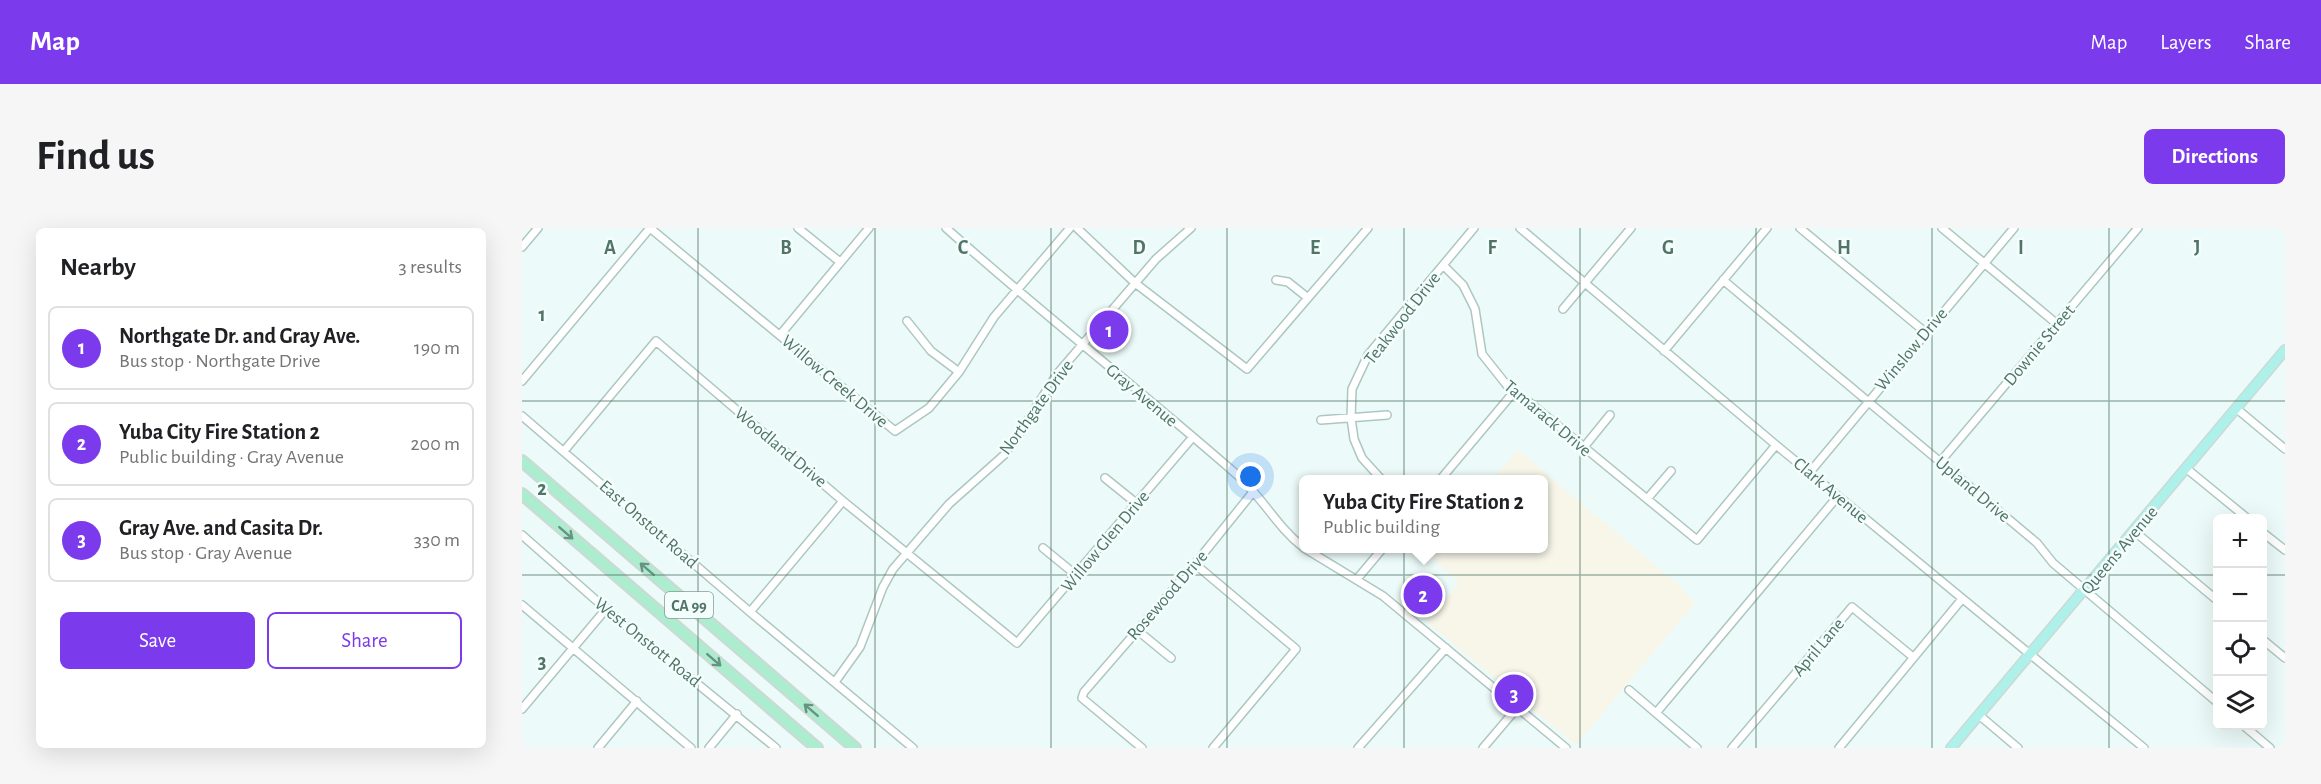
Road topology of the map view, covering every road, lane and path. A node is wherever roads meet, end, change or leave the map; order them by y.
1 (538, 228) edge
2 (650, 228) edge
3 (798, 228) edge
4 (868, 228) edge
5 (946, 228) edge
6 (1070, 228) edge
7 (1077, 228) edge
8 (1191, 228) edge
9 (1368, 228) edge
10 (1474, 228) edge
11 (1520, 228) edge
12 (1631, 228) edge
13 (1767, 228) edge
14 (1800, 228) edge
15 (1942, 228) edge
16 (2014, 228) edge
17 (2138, 228) edge
18 (522, 247) edge
19 (840, 262) junction
20 (1984, 263) junction
21 (1443, 265) junction
22 (1276, 280) dead end
23 (1723, 280) junction
24 (1135, 283) junction
25 (1585, 283) junction
26 (1017, 291) junction
27 (1308, 298) junction
28 (1563, 309) dead end
29 (907, 321) dead end
30 (2057, 324) junction
31 (1926, 332) junction
32 (780, 335) junction
33 (1083, 345) junction
34 (2285, 350) edge
35 (1664, 351) junction
36 (959, 372) junction
37 (522, 381) edge
38 (1513, 393) junction
39 (1867, 401) junction
40 (2237, 409) junction
41 (1610, 415) dead end
42 (522, 416) edge
43 (1387, 416) dead end
44 (1351, 417) junction
45 (1321, 420) dead end
46 (1192, 438) junction
47 (1776, 445) junction
48 (1584, 447) junction
49 (2285, 449) edge
50 (564, 451) junction
51 (522, 461) edge
52 (1940, 462) junction
53 (2187, 469) junction
54 (1671, 471) dead end
55 (1810, 472) junction
56 (1377, 475) edge
57 (1444, 475) edge
58 (1105, 478) dead end
59 (1252, 492) junction
60 (522, 494) edge
61 (1838, 496) junction
62 (1647, 499) junction
63 (843, 501) junction
64 (1136, 503) junction
65 (2241, 514) edge
66 (2134, 531) junction
67 (522, 535) edge
68 (2267, 536) edge
69 (1299, 544) edge
70 (1043, 548) dead end
71 (2285, 550) edge
72 (906, 553) junction
73 (1312, 553) edge
74 (1380, 553) edge
75 (1195, 564) junction
76 (1076, 576) junction
77 (1357, 579) junction
78 (2085, 590) junction
79 (2213, 598) edge
80 (1962, 599) junction
81 (522, 605) edge
82 (606, 609) junction
83 (750, 612) junction
84 (1137, 630) junction
85 (1017, 643) joint
86 (2267, 643) edge
87 (573, 647) junction
88 (1446, 648) junction
89 (2031, 654) junction
90 (1913, 657) junction
91 (1171, 658) dead end
92 (2285, 658) edge
93 (835, 682) junction
94 (1629, 690) dead end
95 (637, 701) junction
96 (2213, 701) edge
97 (1517, 708) junction
98 (522, 709) edge
99 (1656, 713) junction
100 (737, 714) junction
101 (1979, 715) junction
102 (2248, 730) edge
103 (598, 748) edge
104 (691, 748) edge
105 (709, 748) edge
106 (776, 748) edge
107 (817, 748) edge
108 (855, 748) edge
109 (914, 748) edge
110 (1142, 748) edge
111 (1213, 748) edge
112 (1358, 748) edge
113 (1483, 748) edge
114 (1566, 748) edge
115 (1697, 748) edge
116 (1732, 748) edge
117 (1839, 748) edge
118 (1951, 748) edge
119 (2018, 748) edge
120 (2144, 748) edge
121 (2270, 748) edge

1 - 18 street
2 - 32 street, Willow Creek Drive
2 - 37 street
3 - 19 street
4 - 19 street
5 - 26 street, Gray Avenue
6 - 26 street, Willow Creek Drive
7 - 24 street
8 - 24 street, Northgate Drive
9 - 27 street
10 - 21 street, Teakwood Drive
11 - 25 street, Clark Avenue
12 - 25 street
13 - 23 street
14 - 31 street
15 - 20 street
16 - 20 street, Winslow Drive
17 - 30 street, Downie Street
19 - 32 street
20 - 30 street
20 - 31 street, Winslow Drive
21 - 38 street, Tamarack Drive
21 - 44 street, Teakwood Drive
22 - 27 street
23 - 35 street
23 - 39 street, Upland Drive
24 - 27 street
24 - 33 street, Northgate Drive
25 - 28 street
25 - 35 street, Clark Avenue
26 - 33 street, Gray Avenue
26 - 36 street, Willow Creek Drive
29 - 36 street
30 - 52 street, Downie Street
31 - 39 street, Winslow Drive
32 - 36 street, Willow Creek Drive
33 - 46 street, Gray Avenue
33 - 72 street, Northgate Drive
34 - 40 main road, Queens Avenue
35 - 47 street, Clark Avenue
38 - 48 street, Tamarack Drive
38 - 57 street
39 - 52 street, Upland Drive
39 - 55 street, Winslow Drive
40 - 49 street
40 - 53 main road, Queens Avenue
41 - 48 street
42 - 50 street, East Onstott Road
43 - 44 street
44 - 45 street
44 - 56 street, Teakwood Drive
46 - 59 street, Gray Avenue
46 - 64 street, Willow Glen Drive
47 - 55 street, Clark Avenue
47 - 62 street, Tamarack Drive
48 - 62 street, Tamarack Drive
50 - 63 street, Woodland Drive
50 - 83 street, East Onstott Road
108 -> 51 highway, CA 99
52 - 78 street, Upland Drive
53 - 65 street
53 - 66 main road, Queens Avenue
54 - 62 street
55 - 61 street, Clark Avenue
58 - 64 street
59 - 69 street, Gray Avenue
59 - 75 street, Rosewood Drive
60 -> 107 highway, CA 99
61 - 80 street, Clark Avenue
61 - 99 street
63 - 72 street, Woodland Drive
63 - 83 street
64 - 76 street, Willow Glen Drive
66 - 78 main road, Queens Avenue
66 - 79 street
67 - 82 street, West Onstott Road
68 - 71 street
70 - 76 street
72 - 85 street, Woodland Drive
72 - 93 street, Northgate Drive
73 - 77 street, Gray Avenue
74 - 77 street
75 - 84 street, Rosewood Drive
75 - 111 street
76 - 85 street, Willow Glen Drive
77 - 88 street, Gray Avenue
78 - 89 main road, Queens Avenue
78 - 96 street, Upland Drive
80 - 89 street, Clark Avenue
80 - 90 street
81 - 87 street
82 - 87 street
82 - 100 street, West Onstott Road
83 - 93 street, East Onstott Road
84 - 91 street
84 - 110 street, Rosewood Drive
86 - 92 street
87 - 95 street
87 - 98 street
88 - 97 street, Gray Avenue
88 - 112 street
89 - 101 main road, Queens Avenue
89 - 120 street, Clark Avenue
90 - 116 street, April Lane
90 - 117 street
93 - 109 street, East Onstott Road
94 - 99 street
95 - 103 street
95 - 104 street
97 - 113 street
97 - 114 street, Gray Avenue
99 - 115 street
100 - 105 street
100 - 106 street, West Onstott Road
101 - 118 main road, Queens Avenue
101 - 119 street
102 - 121 street

